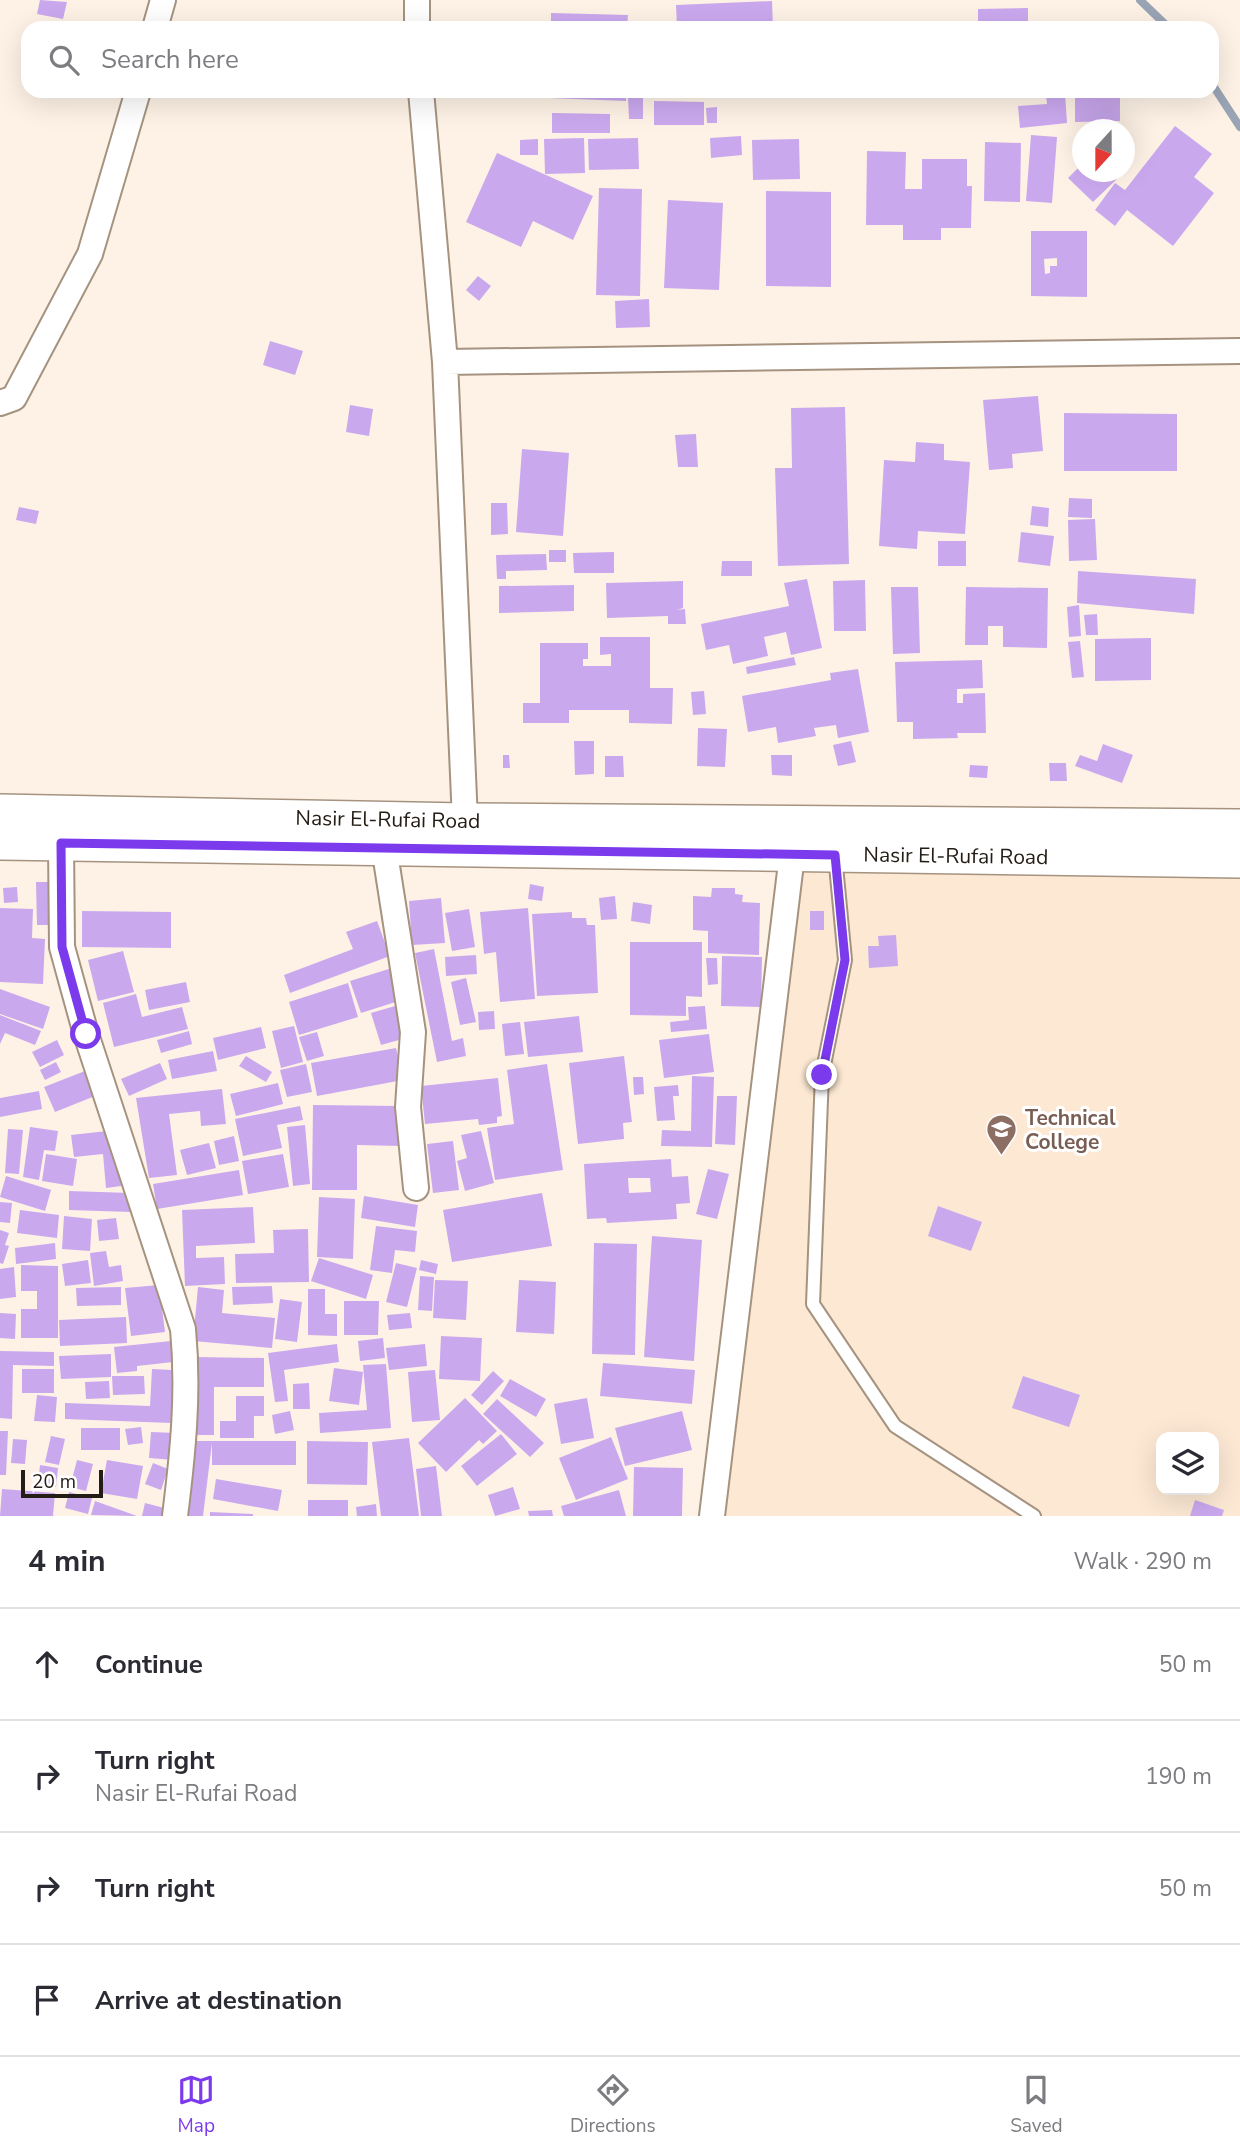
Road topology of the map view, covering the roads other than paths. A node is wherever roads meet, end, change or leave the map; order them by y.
1 (163, 0) edge
2 (416, 0) edge
3 (157, 21) edge
4 (417, 21) edge
5 (136, 98) edge
6 (422, 98) edge
7 (1240, 351) edge
8 (445, 362) junction
9 (0, 403) edge
10 (0, 812) edge
11 (465, 821) junction
12 (1240, 827) edge
13 (44, 833) junction
14 (0, 842) edge
15 (384, 847) junction
16 (792, 855) junction
17 (835, 855) junction
18 (1240, 860) edge
19 (416, 1188) dead end
20 (175, 1516) edge
21 (712, 1516) edge
22 (1034, 1516) edge

1 - 3 street
2 - 4 street
5 - 9 street
6 - 8 street
7 - 8 street
8 - 11 street
10 - 13 main road, Nasir El-Rufai Road
11 - 12 main road, Nasir El-Rufai Road
11 - 13 main road, Nasir El-Rufai Road
13 - 14 main road, Nasir El-Rufai Road
13 - 15 main road, Nasir El-Rufai Road
13 - 20 street
15 - 16 main road, Nasir El-Rufai Road
15 - 19 street
16 - 17 main road, Nasir El-Rufai Road
16 - 21 street
17 - 18 main road, Nasir El-Rufai Road
17 - 22 lane

